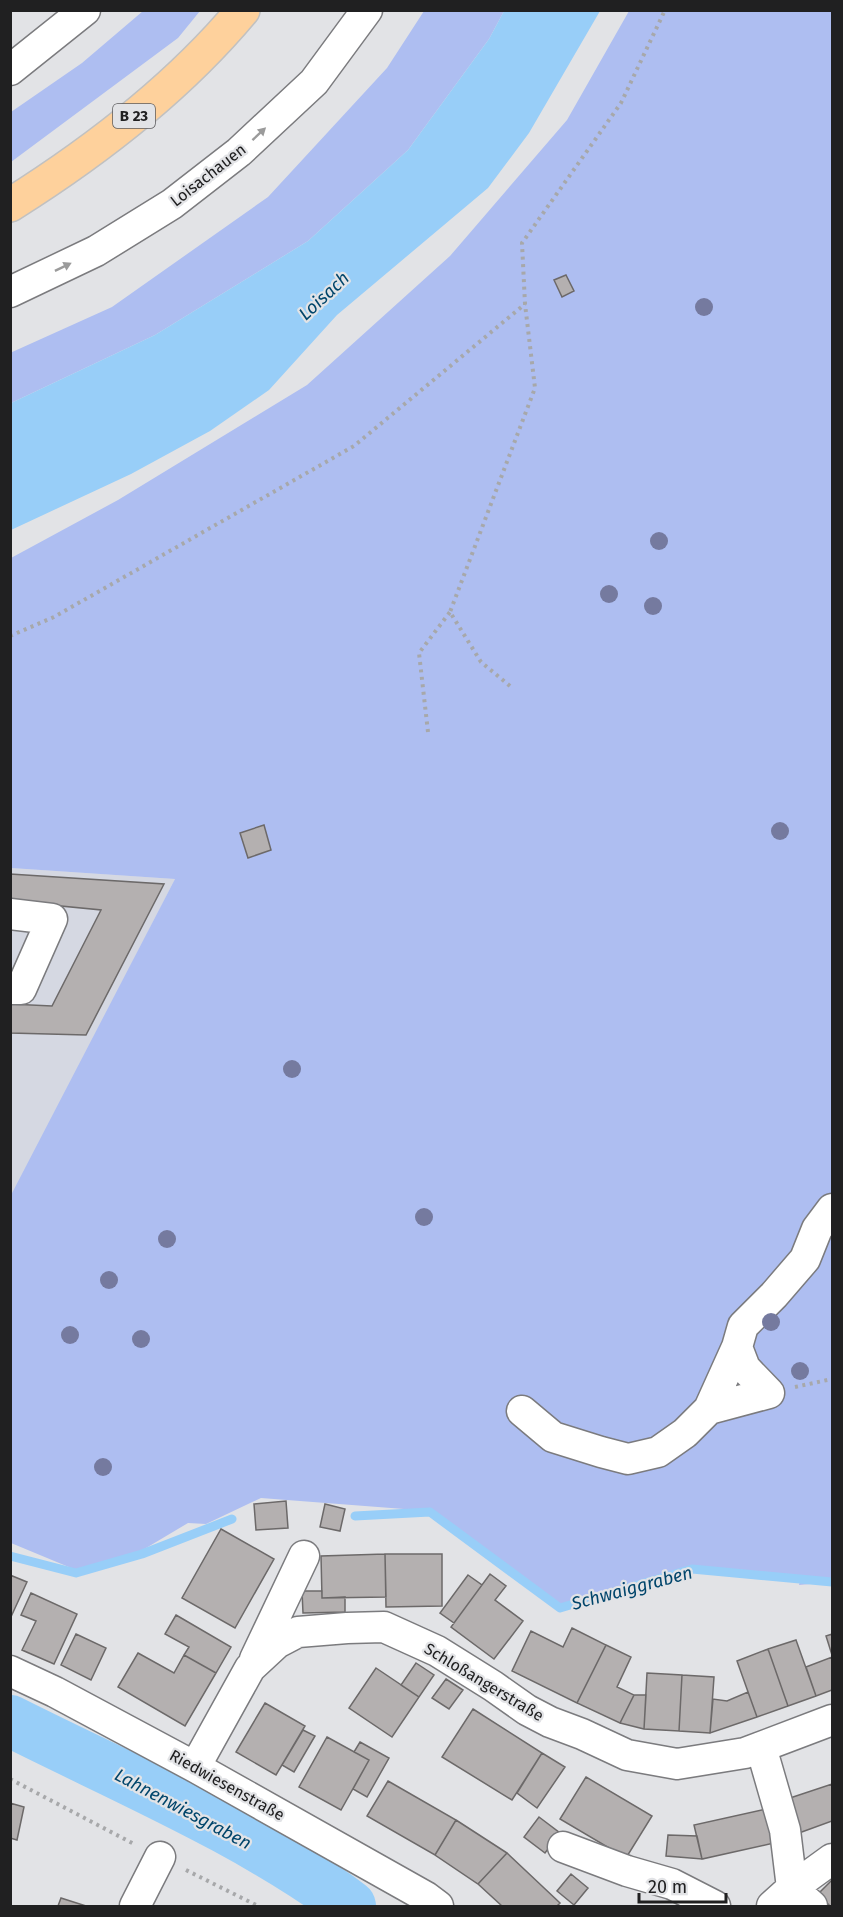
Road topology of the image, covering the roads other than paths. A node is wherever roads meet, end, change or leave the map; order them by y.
1 (85, 10) edge
2 (243, 10) edge
3 (367, 10) edge
4 (10, 70) edge
5 (10, 204) edge
6 (10, 292) edge
7 (10, 914) edge
8 (10, 989) edge
9 (832, 1209) edge
10 (737, 1347) junction
11 (709, 1409) junction
12 (522, 1411) dead end
13 (304, 1556) dead end
14 (250, 1668) junction
15 (10, 1671) edge
16 (832, 1720) edge
17 (761, 1747) junction
18 (195, 1767) junction
19 (563, 1847) dead end
20 (160, 1857) dead end
21 (832, 1859) edge
22 (792, 1900) edge
23 (135, 1906) edge
24 (438, 1906) edge
25 (715, 1906) edge

1 - 4 street
2 - 5 main road, B 23
6 -> 3 street, Loisachauen
7 - 8 street
9 - 10 street
10 - 11 street
10 - 11 street
11 - 12 street
13 - 14 street
14 - 17 street, Schloßangerstraße
14 - 18 street, Schloßangerstraße
15 - 18 street, Riedwiesenstraße
16 - 17 street, Schloßangerstraße
17 - 22 street
18 - 24 street, Riedwiesenstraße
19 - 25 street
20 - 23 street
21 - 22 street

